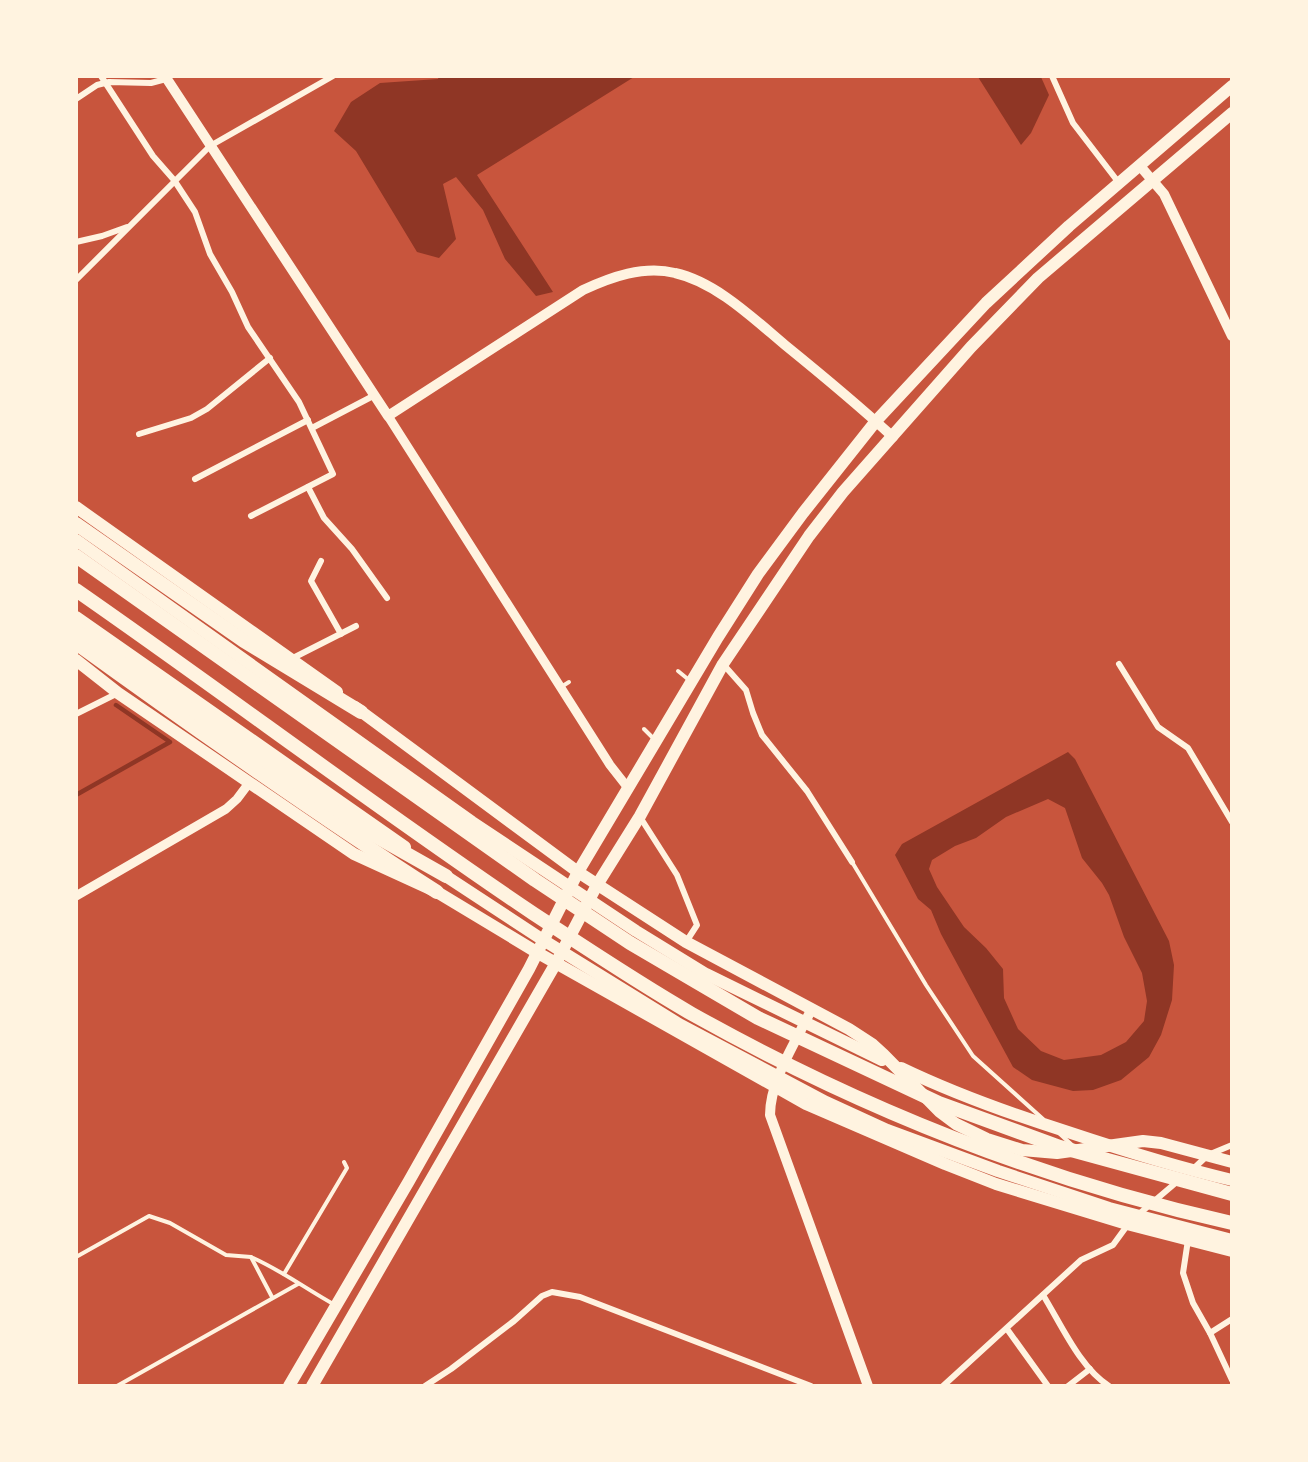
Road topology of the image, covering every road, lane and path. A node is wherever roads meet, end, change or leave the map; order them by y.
1 (101, 76) edge
2 (333, 76) edge
3 (1052, 76) edge
4 (166, 78) edge
5 (106, 83) junction
6 (1232, 86) edge
7 (76, 99) edge
8 (1232, 113) edge
9 (210, 146) junction
10 (1140, 166) junction
11 (174, 180) junction
12 (1153, 181) junction
13 (1119, 184) junction
14 (132, 225) junction
15 (76, 242) edge
16 (76, 280) edge
17 (1232, 336) edge
18 (270, 358) junction
19 (375, 395) junction
20 (388, 416) junction
21 (308, 420) junction
22 (876, 421) junction
23 (312, 429) junction
24 (139, 434) dead end
25 (893, 437) junction
26 (195, 479) dead end
27 (308, 487) junction
28 (76, 507) edge
29 (251, 516) dead end
30 (76, 524) edge
31 (76, 540) edge
32 (76, 556) edge
33 (321, 561) dead end
34 (76, 590) edge
35 (387, 598) dead end
36 (76, 616) edge
37 (356, 626) dead end
38 (76, 631) edge
39 (341, 634) junction
40 (76, 644) edge
41 (291, 659) junction
42 (76, 660) edge
43 (723, 664) junction
44 (1119, 664) dead end
45 (678, 671) dead end
46 (692, 682) junction
47 (118, 693) junction
48 (361, 712) junction
49 (76, 714) edge
50 (644, 729) dead end
51 (656, 741) junction
52 (249, 783) junction
53 (628, 788) junction
54 (350, 815) junction
55 (640, 816) junction
56 (1232, 822) edge
57 (852, 862) joint
58 (578, 872) junction
59 (446, 876) joint
60 (597, 885) junction
61 (437, 892) junction
62 (76, 896) edge
63 (686, 942) junction
64 (538, 953) junction
65 (556, 963) junction
66 (811, 1010) junction
67 (773, 1087) junction
68 (1232, 1145) edge
69 (1079, 1151) junction
70 (1208, 1155) junction
71 (344, 1162) dead end
72 (1232, 1162) edge
73 (1232, 1180) edge
74 (1232, 1194) edge
75 (1232, 1223) edge
76 (1127, 1224) junction
77 (1188, 1240) junction
78 (1232, 1240) edge
79 (1232, 1251) edge
80 (76, 1257) edge
81 (251, 1257) junction
82 (284, 1274) junction
83 (298, 1284) junction
84 (1043, 1295) junction
85 (272, 1297) junction
86 (336, 1305) junction
87 (1232, 1319) edge
88 (1007, 1329) junction
89 (1210, 1333) junction
90 (1090, 1369) junction
91 (1232, 1380) edge
92 (117, 1386) edge
93 (289, 1386) edge
94 (312, 1386) edge
95 (425, 1386) edge
96 (811, 1386) edge
97 (868, 1386) edge
98 (944, 1386) edge
99 (1048, 1386) edge
100 (1068, 1386) edge
101 (1109, 1386) edge

1 - 5 street
2 - 9 street
3 - 13 street
4 - 5 street
4 - 9 main road
5 - 7 street
5 - 11 street
6 - 10 main road
8 - 12 main road
9 - 11 street
9 - 19 main road
10 - 12 main road
10 - 13 main road
11 - 14 street
11 - 18 street
12 - 17 main road
12 - 25 main road
13 - 22 main road
14 - 15 street
14 - 16 street
18 - 21 street
18 - 24 street
19 - 20 main road
19 - 23 street
20 - 22 main road
20 - 53 street
21 - 23 street
21 - 26 street
22 - 25 main road
22 - 46 main road
23 - 27 street
25 - 43 main road
27 - 29 street
27 - 35 street
28 - 41 main road
30 - 48 highway
31 - 73 main road
32 - 74 highway
33 - 39 street
34 - 75 highway
36 - 54 main road
37 - 39 street
38 - 54 highway
39 - 41 street
40 - 61 highway
41 - 48 main road
42 - 47 main road
43 - 55 main road
43 - 57 street
44 - 56 street
45 - 46 lane
46 - 51 main road
47 - 49 street
47 - 52 main road
48 - 58 main road
50 - 51 lane
51 - 53 main road
52 - 61 main road
52 - 62 street
53 - 58 main road
54 - 59 highway
55 - 60 main road
55 - 63 street
57 - 69 lane
58 - 60 main road
58 - 64 main road
59 - 78 main road
60 - 63 main road
60 - 65 main road
61 - 64 main road
63 - 66 main road
64 - 65 main road
64 - 86 main road
65 - 67 main road
65 - 94 main road
66 - 67 main road
66 - 69 main road
67 - 76 main road
67 - 97 main road
68 - 70 street
69 - 70 main road
70 - 72 main road
70 - 76 street
71 - 82 lane
76 - 77 main road
76 - 84 street
77 - 79 main road
77 - 89 street
80 - 81 lane
81 - 82 lane
81 - 85 lane
82 - 83 lane
83 - 85 lane
83 - 86 lane
84 - 88 street
84 - 90 street
85 - 92 lane
86 - 93 main road
87 - 89 street
88 - 98 street
88 - 99 street
89 - 91 street
90 - 100 street
90 - 101 street
95 - 96 street

